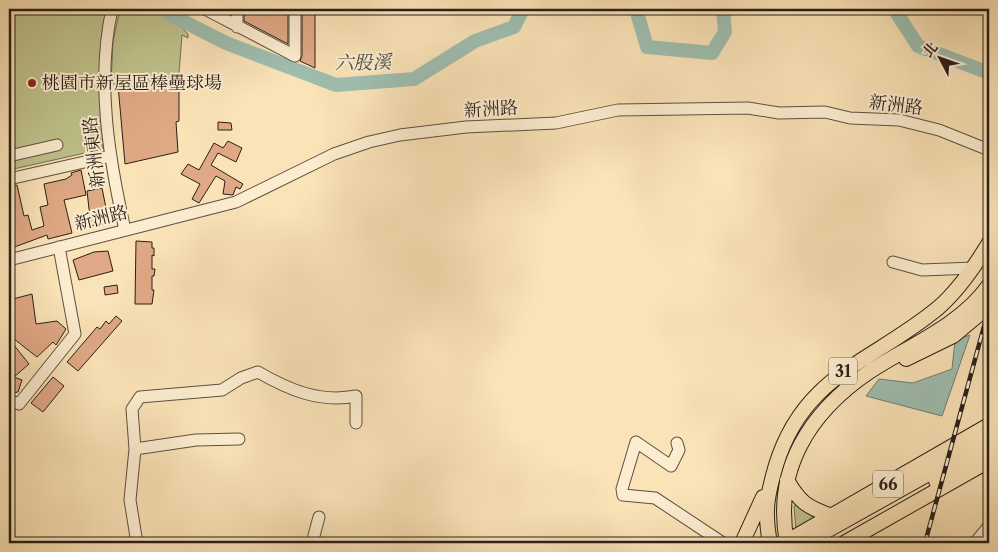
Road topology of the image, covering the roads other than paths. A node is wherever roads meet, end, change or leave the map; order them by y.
1 (112, 9) edge
2 (205, 9) edge
3 (237, 9) edge
4 (295, 9) edge
5 (237, 27) junction
6 (57, 145) dead end
7 (989, 150) edge
8 (9, 156) edge
9 (111, 156) junction
10 (9, 179) edge
11 (126, 230) junction
12 (989, 243) edge
13 (59, 247) junction
14 (9, 260) edge
15 (893, 262) dead end
16 (974, 268) junction
17 (989, 285) edge
18 (989, 306) edge
19 (856, 382) junction
20 (9, 400) edge
21 (356, 423) dead end
22 (989, 425) edge
23 (238, 439) dead end
24 (989, 439) edge
25 (677, 443) dead end
26 (135, 449) junction
27 (989, 452) edge
28 (780, 454) junction
29 (989, 461) edge
30 (787, 480) junction
31 (909, 489) junction
32 (832, 516) junction
33 (319, 517) dead end
34 (989, 526) edge
35 (849, 541) edge
36 (137, 543) edge
37 (312, 543) edge
38 (723, 543) edge
39 (742, 543) edge
40 (770, 543) edge
41 (786, 543) edge
42 (803, 543) edge
43 (826, 543) edge
44 (975, 543) edge

1 - 9 street, 新洲東路
2 - 5 street
3 - 5 street
4 - 5 street
6 - 8 street
7 - 11 street, 新洲路
9 - 10 street
9 - 11 street, 新洲東路
11 - 13 street, 新洲路
12 - 16 main road, 31
13 - 14 street, 新洲路
13 - 20 street
15 - 16 street
16 - 28 main road, 31
17 - 19 main road, 31
18 - 19 main road, 31
19 - 30 main road, 31
21 - 26 street
22 - 32 main road, 66
23 - 26 street
24 - 31 highway, 66
25 - 38 street
26 - 36 street
27 - 31 highway, 66
28 - 39 main road, 31
28 - 40 main road, 31
29 - 35 main road, 66
30 - 32 main road
30 - 41 main road, 31
31 - 42 highway, 66
31 - 43 highway, 66
32 - 41 main road, 66
33 - 37 street
34 - 44 street

